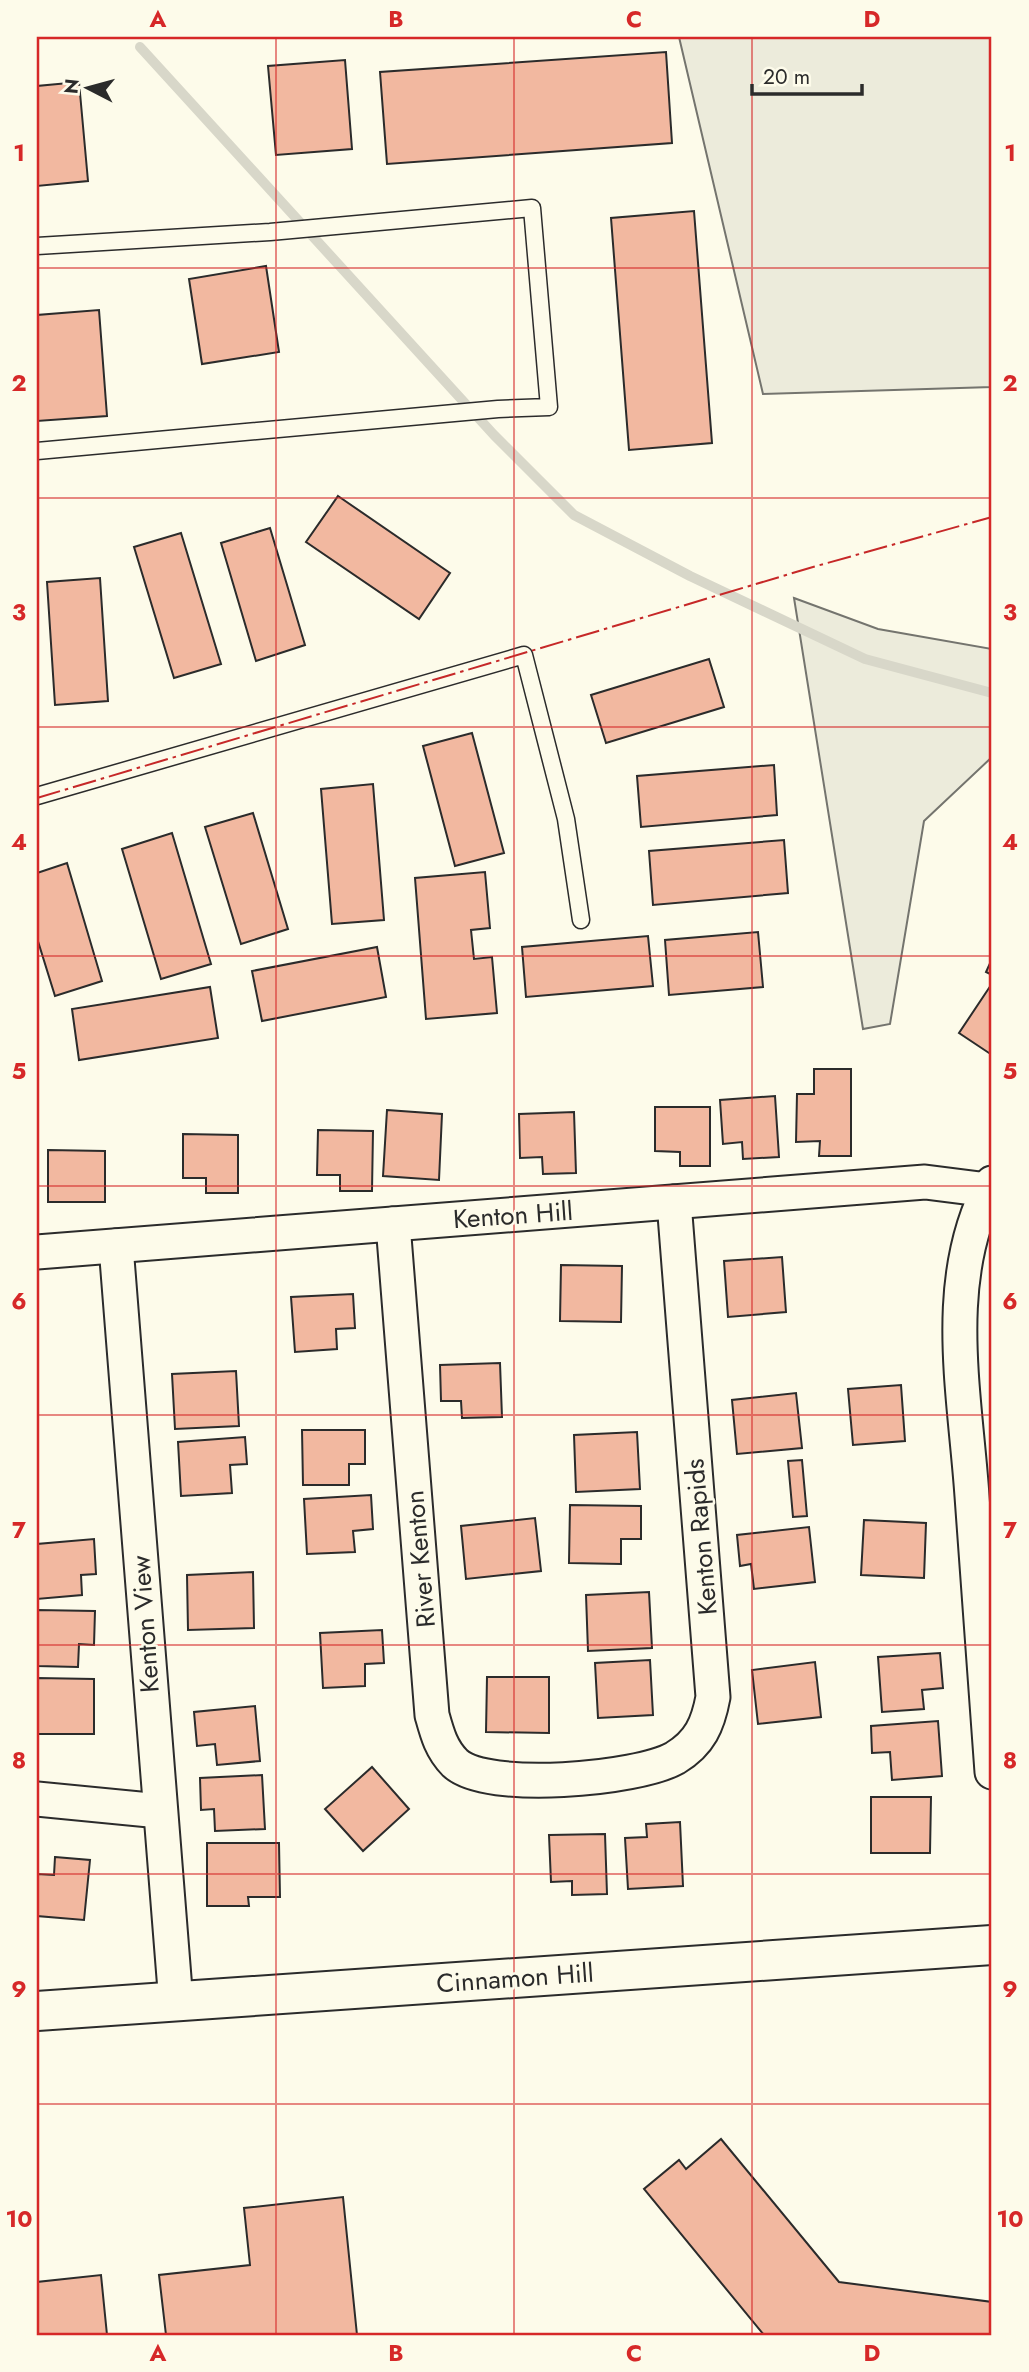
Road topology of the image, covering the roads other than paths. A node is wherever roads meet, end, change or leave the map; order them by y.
1 (37, 246) edge
2 (37, 451) edge
3 (37, 796) edge
4 (581, 920) dead end
5 (990, 1186) edge
6 (674, 1202) junction
7 (393, 1224) junction
8 (116, 1246) junction
9 (37, 1252) edge
10 (981, 1469) edge
11 (992, 1756) edge
12 (577, 1777) joint
13 (37, 1799) edge
14 (160, 1811) junction
15 (992, 1945) edge
16 (176, 2003) junction
17 (37, 2011) edge

1 - 2 lane
3 - 4 lane
5 - 6 street, Kenton Hill
5 - 10 street
6 - 7 street, Kenton Hill
6 - 12 street, Kenton Rapids
7 - 8 street, Kenton Hill
7 - 12 street, River Kenton
8 - 9 street, Kenton Hill
8 - 14 street, Kenton View
10 - 11 street
13 - 14 street
14 - 16 street, Kenton View
15 - 16 street, Cinnamon Hill
16 - 17 street, Cinnamon Hill

